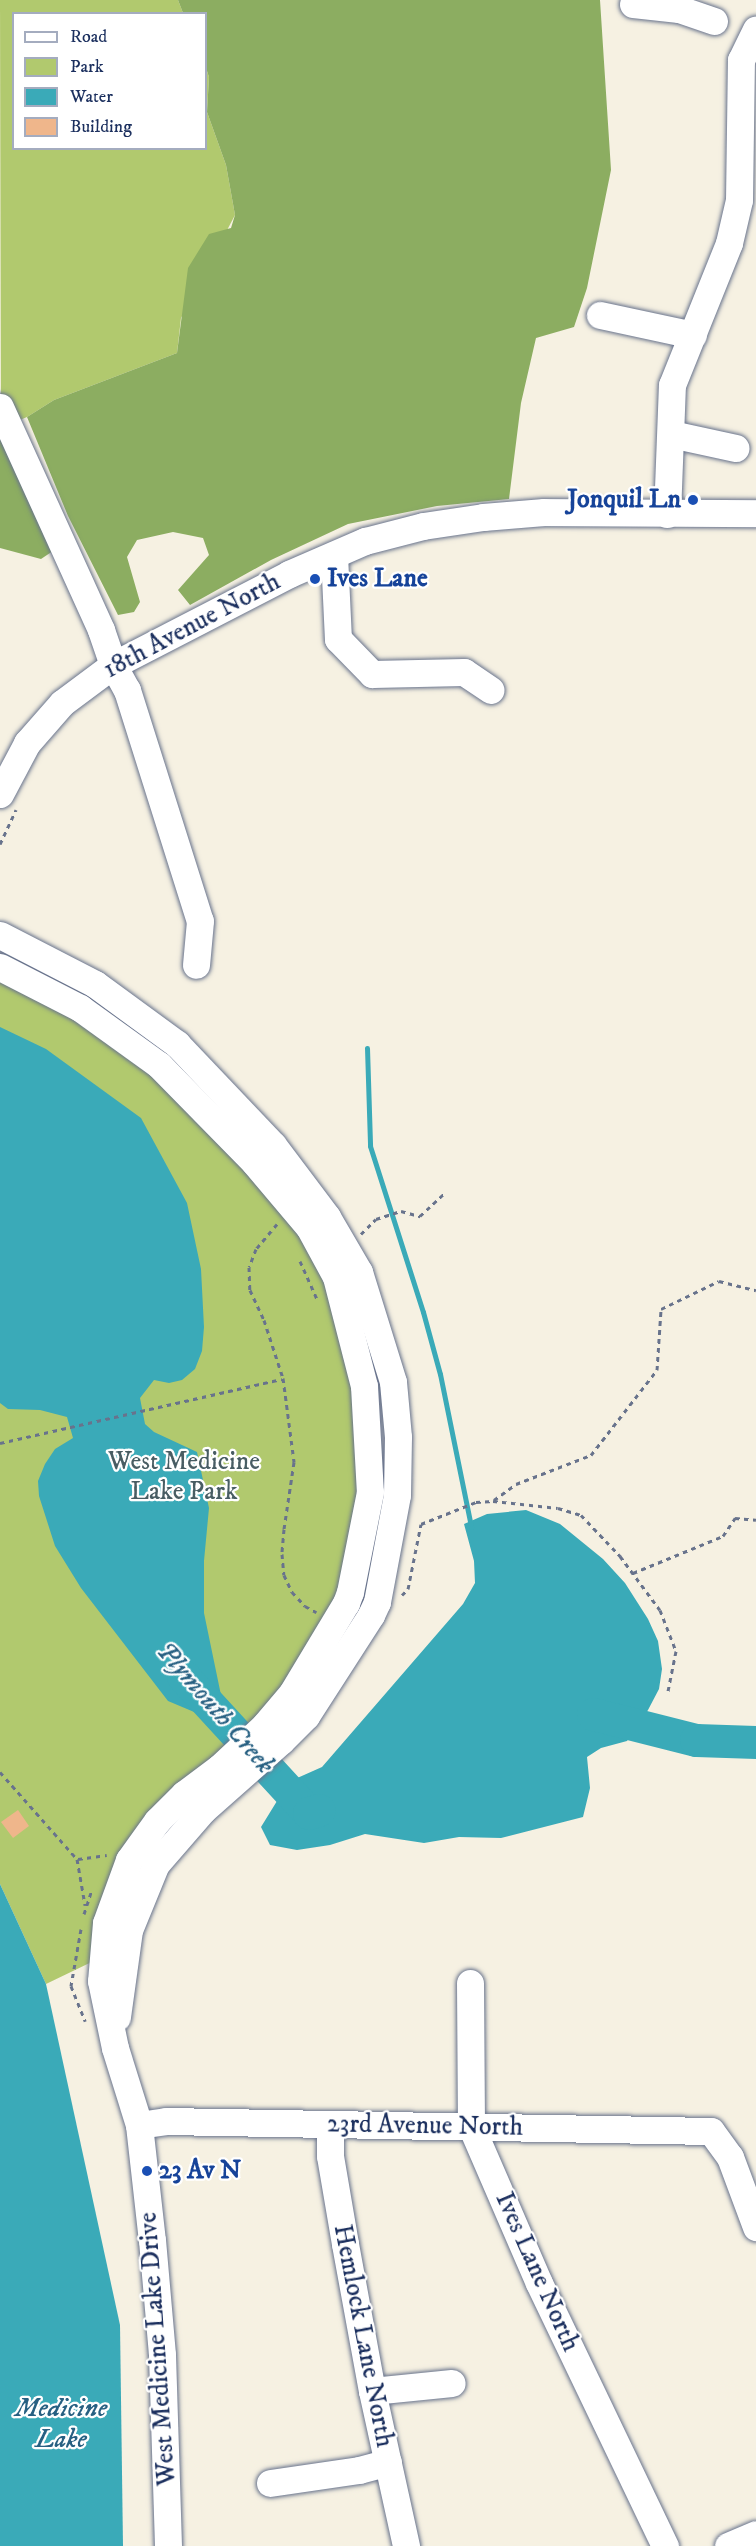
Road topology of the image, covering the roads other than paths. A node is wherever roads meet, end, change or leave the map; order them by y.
1 (633, 4) dead end
2 (720, 11) edge
3 (749, 43) edge
4 (600, 315) dead end
5 (693, 335) junction
6 (0, 407) edge
7 (671, 434) junction
8 (735, 448) dead end
9 (756, 513) edge
10 (667, 514) junction
11 (334, 555) junction
12 (113, 664) junction
13 (491, 690) dead end
14 (10, 798) edge
15 (0, 935) edge
16 (196, 965) dead end
17 (0, 967) edge
18 (273, 1733) junction
19 (470, 1983) dead end
20 (139, 2125) junction
21 (330, 2125) junction
22 (471, 2126) junction
23 (756, 2227) edge
24 (452, 2383) dead end
25 (372, 2391) junction
26 (388, 2462) junction
27 (270, 2483) dead end
28 (756, 2534) edge
29 (168, 2546) edge
30 (406, 2546) edge
31 (665, 2546) edge
32 (728, 2546) edge

1 - 2 street
2 - 3 street
3 - 5 street
4 - 5 street
5 - 7 street
6 - 12 street
7 - 8 street
7 - 10 street
9 - 10 street, 18th Avenue North
10 - 11 street, 18th Avenue North
11 - 12 street, 18th Avenue North
11 - 13 street
12 - 14 street, 18th Avenue North
12 - 16 street
15 - 18 street, West Medicine Lake Drive
17 - 18 street, West Medicine Lake Drive
18 - 20 street, West Medicine Lake Drive
19 - 22 street, Ives Lane North
20 - 21 street, 23rd Avenue North
20 - 29 street, West Medicine Lake Drive
21 - 22 street, 23rd Avenue North
21 - 25 street, Hemlock Lane North
22 - 23 street, 23rd Avenue North
22 - 31 street, Ives Lane North
24 - 25 street
25 - 26 street, Hemlock Lane North
26 - 27 street
26 - 30 street, Hemlock Lane North
28 - 32 street

